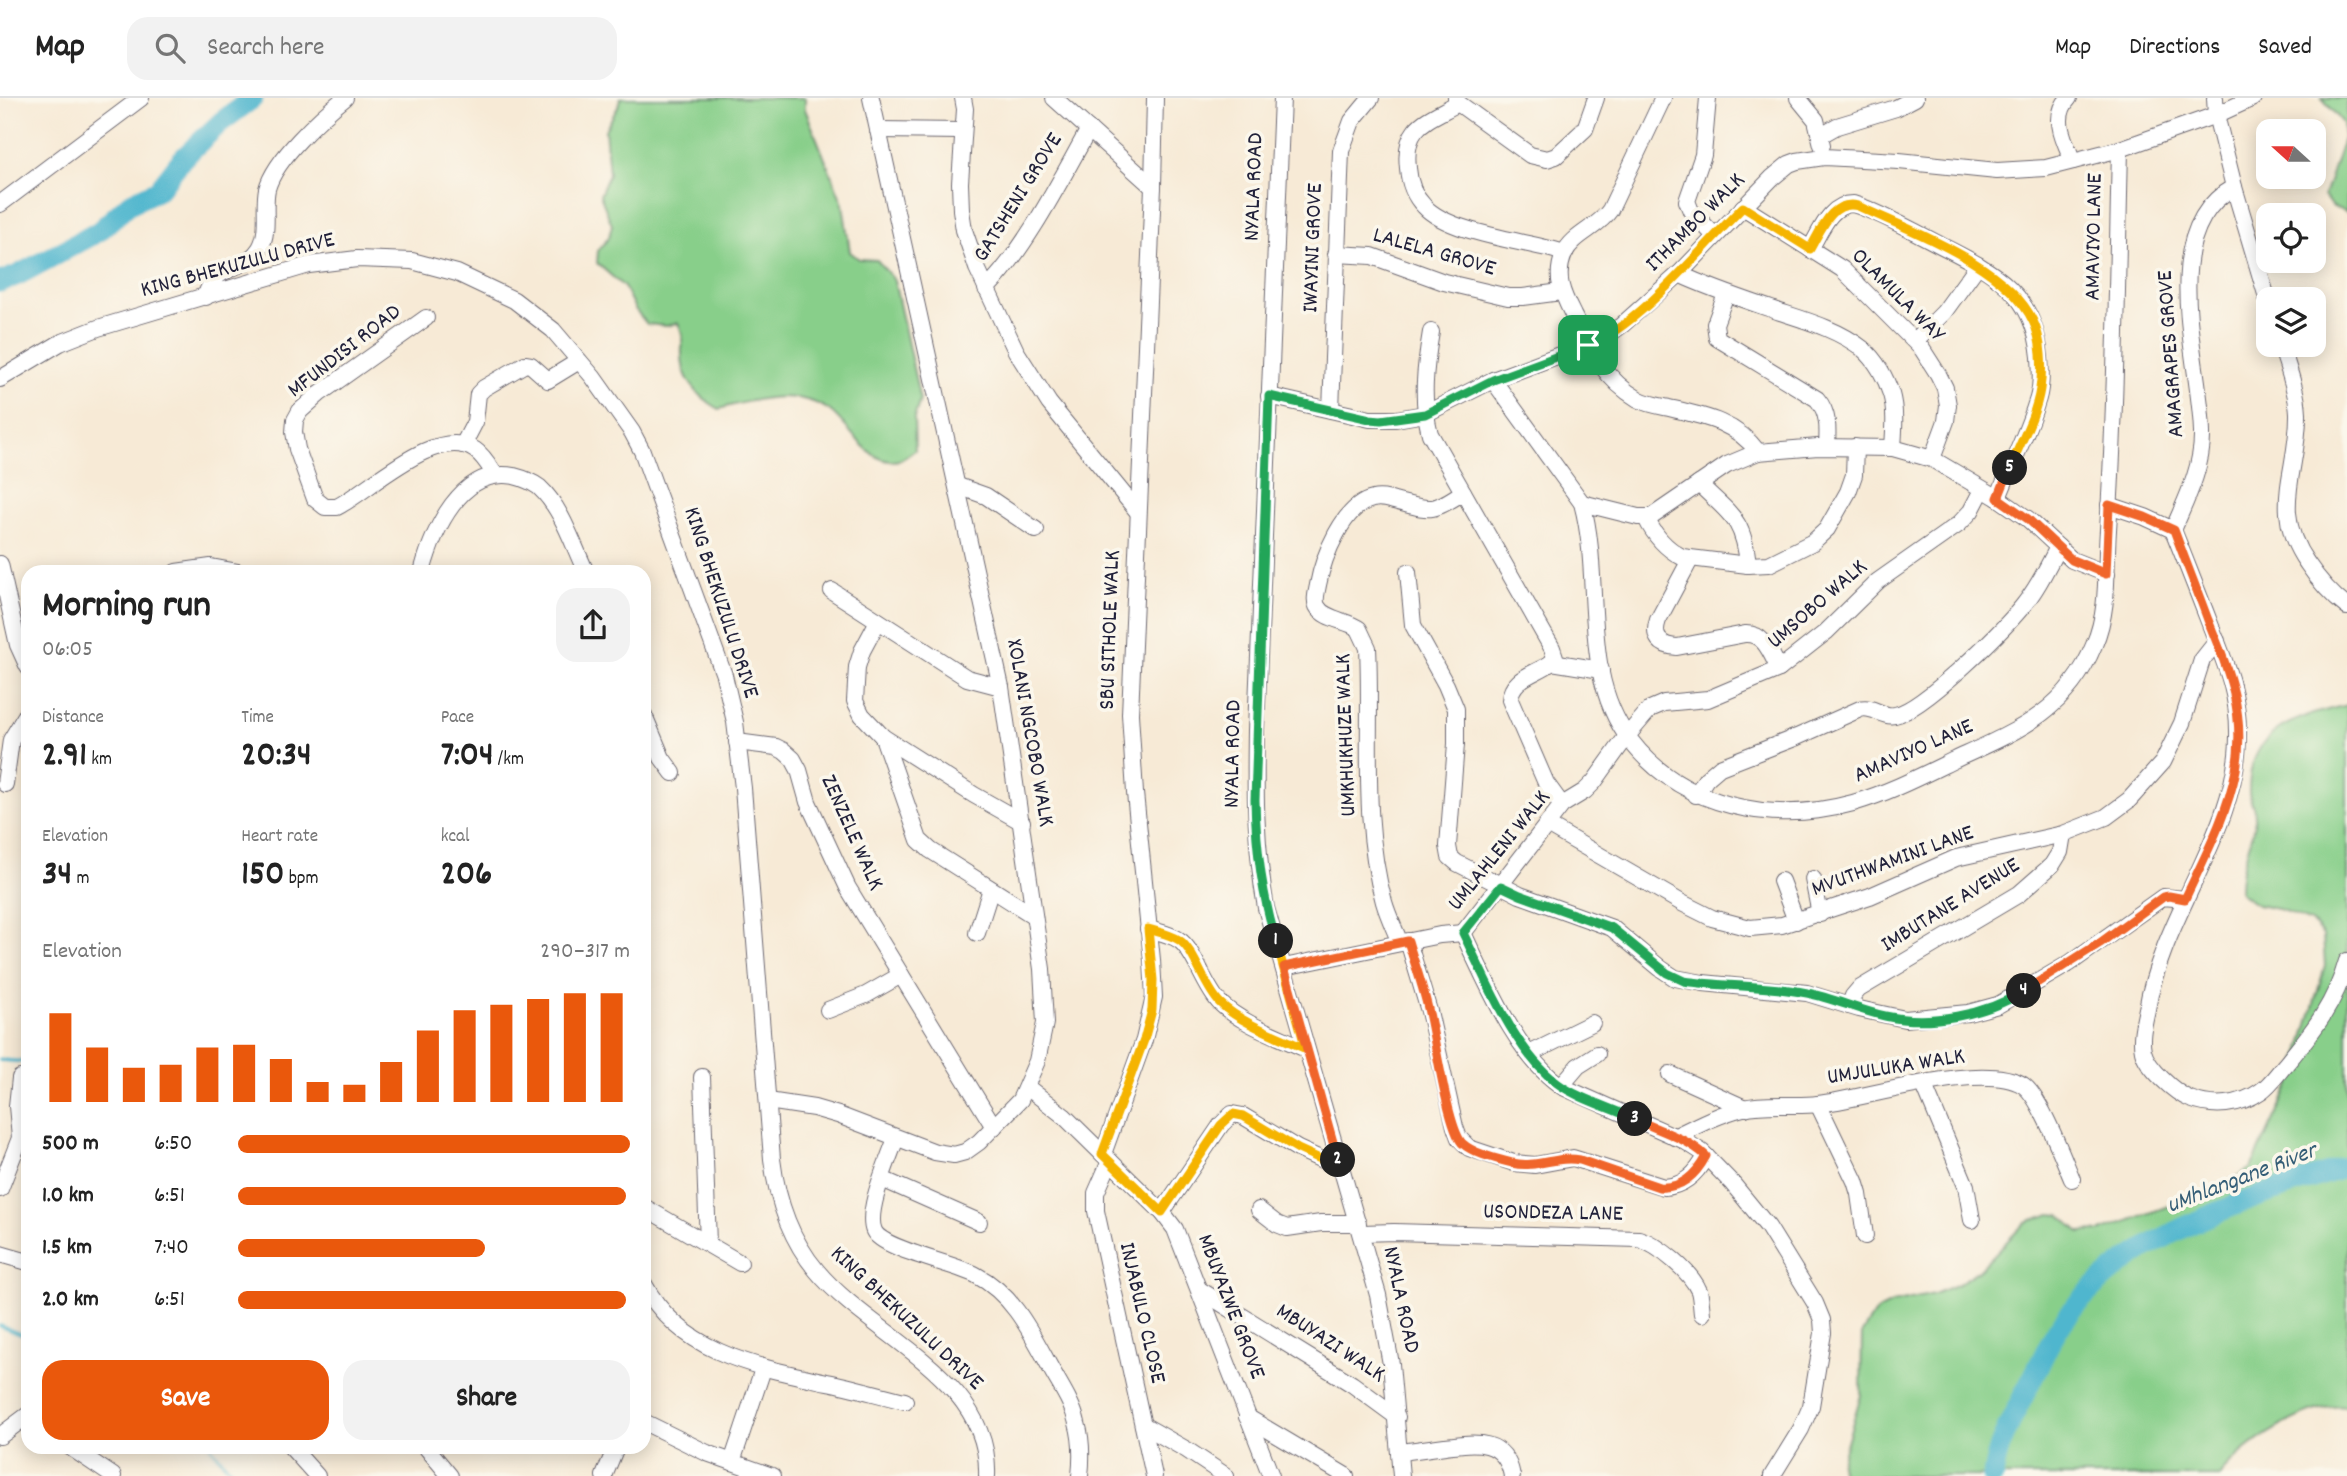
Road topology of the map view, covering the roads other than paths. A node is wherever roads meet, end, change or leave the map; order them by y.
1 (141, 98) edge
2 (345, 98) edge
3 (871, 98) edge
4 (963, 98) edge
5 (1054, 98) edge
6 (1155, 98) edge
7 (1282, 98) edge
8 (1371, 98) edge
9 (1596, 98) edge
10 (1663, 98) edge
11 (1708, 98) edge
12 (1798, 98) edge
13 (1915, 98) edge
14 (2069, 98) edge
15 (2253, 98) edge
16 (1457, 100) edge
17 (2216, 106) edge
18 (1089, 129) junction
19 (878, 130) junction
20 (963, 131) junction
21 (1821, 135) junction
22 (2120, 149) junction
23 (1824, 157) junction
24 (2073, 161) junction
25 (1153, 187) junction
26 (2234, 187) junction
27 (0, 204) edge
28 (1743, 207) junction
29 (1714, 235) junction
30 (1810, 249) junction
31 (1564, 253) junction
32 (1336, 254) junction
33 (1978, 265) junction
34 (1679, 274) junction
35 (2264, 287) edge
36 (986, 289) junction
37 (1561, 292) junction
38 (1726, 294) junction
39 (206, 297) junction
40 (426, 318) dead end
41 (1431, 332) dead end
42 (1915, 341) junction
43 (1588, 345) junction
44 (2284, 357) edge
45 (579, 361) junction
46 (0, 379) edge
47 (1493, 380) junction
48 (1269, 396) junction
49 (1331, 410) junction
50 (1425, 414) junction
51 (463, 445) junction
52 (1827, 447) junction
53 (1855, 447) junction
54 (1894, 448) junction
55 (1758, 452) junction
56 (1932, 459) junction
57 (495, 475) junction
58 (1699, 484) junction
59 (958, 486) junction
60 (1982, 490) junction
61 (1464, 492) junction
62 (1998, 498) junction
63 (1582, 503) junction
64 (2109, 505) junction
65 (1138, 512) junction
66 (1646, 517) junction
67 (1036, 530) dead end
68 (2174, 530) junction
69 (2058, 547) junction
70 (1690, 560) junction
71 (0, 564) edge
72 (424, 565) edge
73 (583, 565) edge
74 (1748, 565) junction
75 (1408, 572) dead end
76 (2106, 574) junction
77 (832, 591) dead end
78 (2347, 607) edge
79 (878, 621) junction
80 (2217, 641) junction
81 (21, 652) edge
82 (1552, 662) junction
83 (1779, 669) junction
84 (1601, 670) junction
85 (1001, 687) junction
86 (21, 724) edge
87 (651, 732) edge
88 (1627, 736) junction
89 (883, 737) junction
90 (737, 742) junction
91 (673, 773) dead end
92 (5, 784) dead end
93 (1696, 795) junction
94 (1562, 805) junction
95 (1022, 822) junction
96 (1547, 825) junction
97 (2063, 834) junction
98 (1813, 879) dead end
99 (1781, 881) dead end
100 (1501, 886) junction
101 (991, 889) junction
102 (2185, 899) junction
103 (1820, 914) junction
104 (1034, 916) junction
105 (1796, 921) junction
106 (1148, 929) junction
107 (977, 933) dead end
108 (1463, 933) junction
109 (1404, 942) junction
110 (2347, 961) edge
111 (1284, 967) junction
112 (901, 975) junction
113 (1849, 1006) junction
114 (828, 1010) dead end
115 (1592, 1023) dead end
116 (1306, 1049) junction
117 (1529, 1054) junction
118 (1597, 1054) dead end
119 (1671, 1074) dead end
120 (702, 1077) dead end
121 (20, 1078) dead end
122 (1924, 1085) junction
123 (1561, 1086) junction
124 (1027, 1087) junction
125 (768, 1101) junction
126 (1818, 1104) junction
127 (1745, 1108) junction
128 (995, 1127) junction
129 (1674, 1137) junction
130 (896, 1138) junction
131 (1706, 1156) junction
132 (1106, 1158) junction
133 (1340, 1168) junction
134 (882, 1179) junction
135 (2072, 1179) dead end
136 (0, 1189) edge
137 (1259, 1209) dead end
138 (651, 1211) edge
139 (1162, 1212) junction
140 (1972, 1220) dead end
141 (979, 1222) dead end
142 (1360, 1228) junction
143 (1865, 1236) dead end
144 (708, 1244) junction
145 (0, 1254) edge
146 (21, 1260) edge
147 (740, 1263) dead end
148 (1200, 1290) junction
149 (651, 1294) edge
150 (1702, 1314) dead end
151 (763, 1368) junction
152 (905, 1401) dead end
153 (1247, 1417) junction
154 (1397, 1417) junction
155 (21, 1421) edge
156 (1143, 1425) junction
157 (651, 1426) edge
158 (0, 1436) edge
159 (1401, 1452) junction
160 (80, 1454) edge
161 (297, 1454) edge
162 (432, 1454) edge
163 (613, 1454) edge
164 (732, 1462) junction
165 (113, 1476) edge
166 (317, 1476) edge
167 (450, 1476) edge
168 (604, 1476) edge
169 (772, 1476) edge
170 (988, 1476) edge
171 (1080, 1476) edge
172 (1154, 1476) edge
173 (1226, 1476) edge
174 (1271, 1476) edge
175 (1346, 1476) edge
176 (1402, 1476) edge
177 (1512, 1476) edge
178 (1772, 1476) edge

1 - 27 street
2 - 39 street
3 - 19 street, XOLANI NGCOBO WALK
4 - 20 street
5 - 18 street
6 - 25 street, SBU SITHOLE WALK
7 - 48 street, NYALA ROAD
8 - 32 street, IWAYINI GROVE
9 - 16 street
10 - 31 street
11 - 29 street
12 - 21 street
13 - 21 street
14 - 24 street
15 - 17 street, ITHAMBO WALK
16 - 31 street
17 - 22 street, ITHAMBO WALK
17 - 26 street
18 - 25 street
18 - 36 street, GATSHENI GROVE
19 - 20 street
19 - 59 street, XOLANI NGCOBO WALK
20 - 36 street
21 - 23 street
22 - 24 street, ITHAMBO WALK
22 - 64 street, AMAVIYO LANE
23 - 24 street, ITHAMBO WALK
23 - 28 street, ITHAMBO WALK
25 - 65 street, SBU SITHOLE WALK
26 - 35 street
26 - 68 street, AMAGRAPES GROVE
28 - 29 street, ITHAMBO WALK
28 - 30 street, OLAMULA WAY
29 - 34 street, ITHAMBO WALK
30 - 33 street
30 - 42 street, OLAMULA WAY
31 - 37 street
32 - 37 street, LALELA GROVE
32 - 49 street, IWAYINI GROVE
33 - 42 street
33 - 62 street
34 - 38 street
34 - 43 street, ITHAMBO WALK
36 - 65 street
37 - 43 street
38 - 52 street
38 - 54 street
39 - 45 street, KING BHEKUZULU DRIVE
39 - 46 street, KING BHEKUZULU DRIVE
40 - 51 street, MFUNDISI ROAD
41 - 50 street
42 - 56 street, OLAMULA WAY
43 - 47 street, ITHAMBO WALK
43 - 55 street
44 - 78 street
45 - 51 street
45 - 90 street, KING BHEKUZULU DRIVE
47 - 50 street, ITHAMBO WALK
47 - 63 street, AMAVIYO LANE
48 - 49 street, ITHAMBO WALK
48 - 111 street, NYALA ROAD
49 - 50 street, ITHAMBO WALK
50 - 61 street
51 - 57 street
52 - 53 street
52 - 55 street
53 - 54 street
53 - 74 street
54 - 56 street
55 - 58 street
56 - 60 street
57 - 72 street
57 - 73 street
58 - 66 street
58 - 74 street
59 - 67 street
59 - 85 street, XOLANI NGCOBO WALK
60 - 62 street
60 - 83 street, UMSOBO WALK
61 - 82 street
61 - 109 street, UMKHUKHUZE WALK
62 - 69 street
63 - 66 street
63 - 84 street, AMAVIYO LANE
64 - 68 street
64 - 76 street, AMAVIYO LANE
65 - 106 street, SBU SITHOLE WALK
66 - 70 street
68 - 80 street
69 - 76 street
69 - 93 street
70 - 74 street
70 - 83 street
71 - 81 street
75 - 100 street
76 - 93 street, AMAVIYO LANE
77 - 79 street
79 - 85 street
79 - 89 street
80 - 97 street, MVUTHWAMINI LANE
80 - 102 street
82 - 84 street
82 - 94 street
83 - 88 street, UMSOBO WALK
84 - 88 street, AMAVIYO LANE
85 - 95 street, XOLANI NGCOBO WALK
86 - 92 street
87 - 91 street
88 - 93 street, AMAVIYO LANE
88 - 94 street, UMLAHLENI WALK
89 - 95 street
89 - 101 street
90 - 112 street, ZENZELE WALK
90 - 125 street, KING BHEKUZULU DRIVE
94 - 96 street, UMLAHLENI WALK
95 - 104 street, XOLANI NGCOBO WALK
96 - 100 street, UMLAHLENI WALK
96 - 105 street, MVUTHWAMINI LANE
97 - 103 street, MVUTHWAMINI LANE
97 - 113 street, IMBUTANE AVENUE
98 - 103 street
99 - 105 street
100 - 108 street, UMLAHLENI WALK
100 - 113 street
101 - 104 street
101 - 107 street
102 - 110 street
102 - 113 street
103 - 105 street, MVUTHWAMINI LANE
104 - 124 street, XOLANI NGCOBO WALK
106 - 116 street
106 - 132 street, SBU SITHOLE WALK
108 - 109 street
108 - 117 street
109 - 111 street
109 - 131 street, UMKHUKHUZE WALK
111 - 116 street, NYALA ROAD
112 - 114 street
112 - 128 street, ZENZELE WALK
115 - 117 street
116 - 133 street, NYALA ROAD
117 - 123 street
118 - 123 street
119 - 127 street
120 - 144 street
121 - 136 street
122 - 126 street, UMJULUKA WALK
122 - 135 street, UMJULUKA WALK
122 - 140 street
123 - 129 street
124 - 128 street, XOLANI NGCOBO WALK
124 - 132 street, MBUYAZWE GROVE
125 - 130 street, XOLANI NGCOBO WALK
125 - 170 street, KING BHEKUZULU DRIVE
126 - 127 street, UMJULUKA WALK
126 - 143 street
127 - 129 street, UMJULUKA WALK
128 - 130 street, XOLANI NGCOBO WALK
129 - 131 street
130 - 134 street
131 - 178 street
132 - 139 street, MBUYAZWE GROVE
132 - 156 street, INJABULO CLOSE
133 - 139 street
133 - 142 street, NYALA ROAD
134 - 141 street
134 - 171 street
137 - 142 street, USONDEZA LANE
138 - 144 street
139 - 148 street, MBUYAZWE GROVE
142 - 150 street, USONDEZA LANE
142 - 154 street, NYALA ROAD
144 - 147 street
145 - 146 street
148 - 153 street, MBUYAZWE GROVE
148 - 154 street, MBUYAZI WALK
149 - 151 street
151 - 152 street
151 - 164 street
153 - 174 street, MBUYAZWE GROVE
153 - 175 street
154 - 159 street, NYALA ROAD
155 - 158 street
156 - 172 street, INJABULO CLOSE
156 - 173 street
157 - 164 street
159 - 176 street, NYALA ROAD
159 - 177 street
160 - 165 street
161 - 166 street
162 - 167 street
163 - 168 street
164 - 169 street

